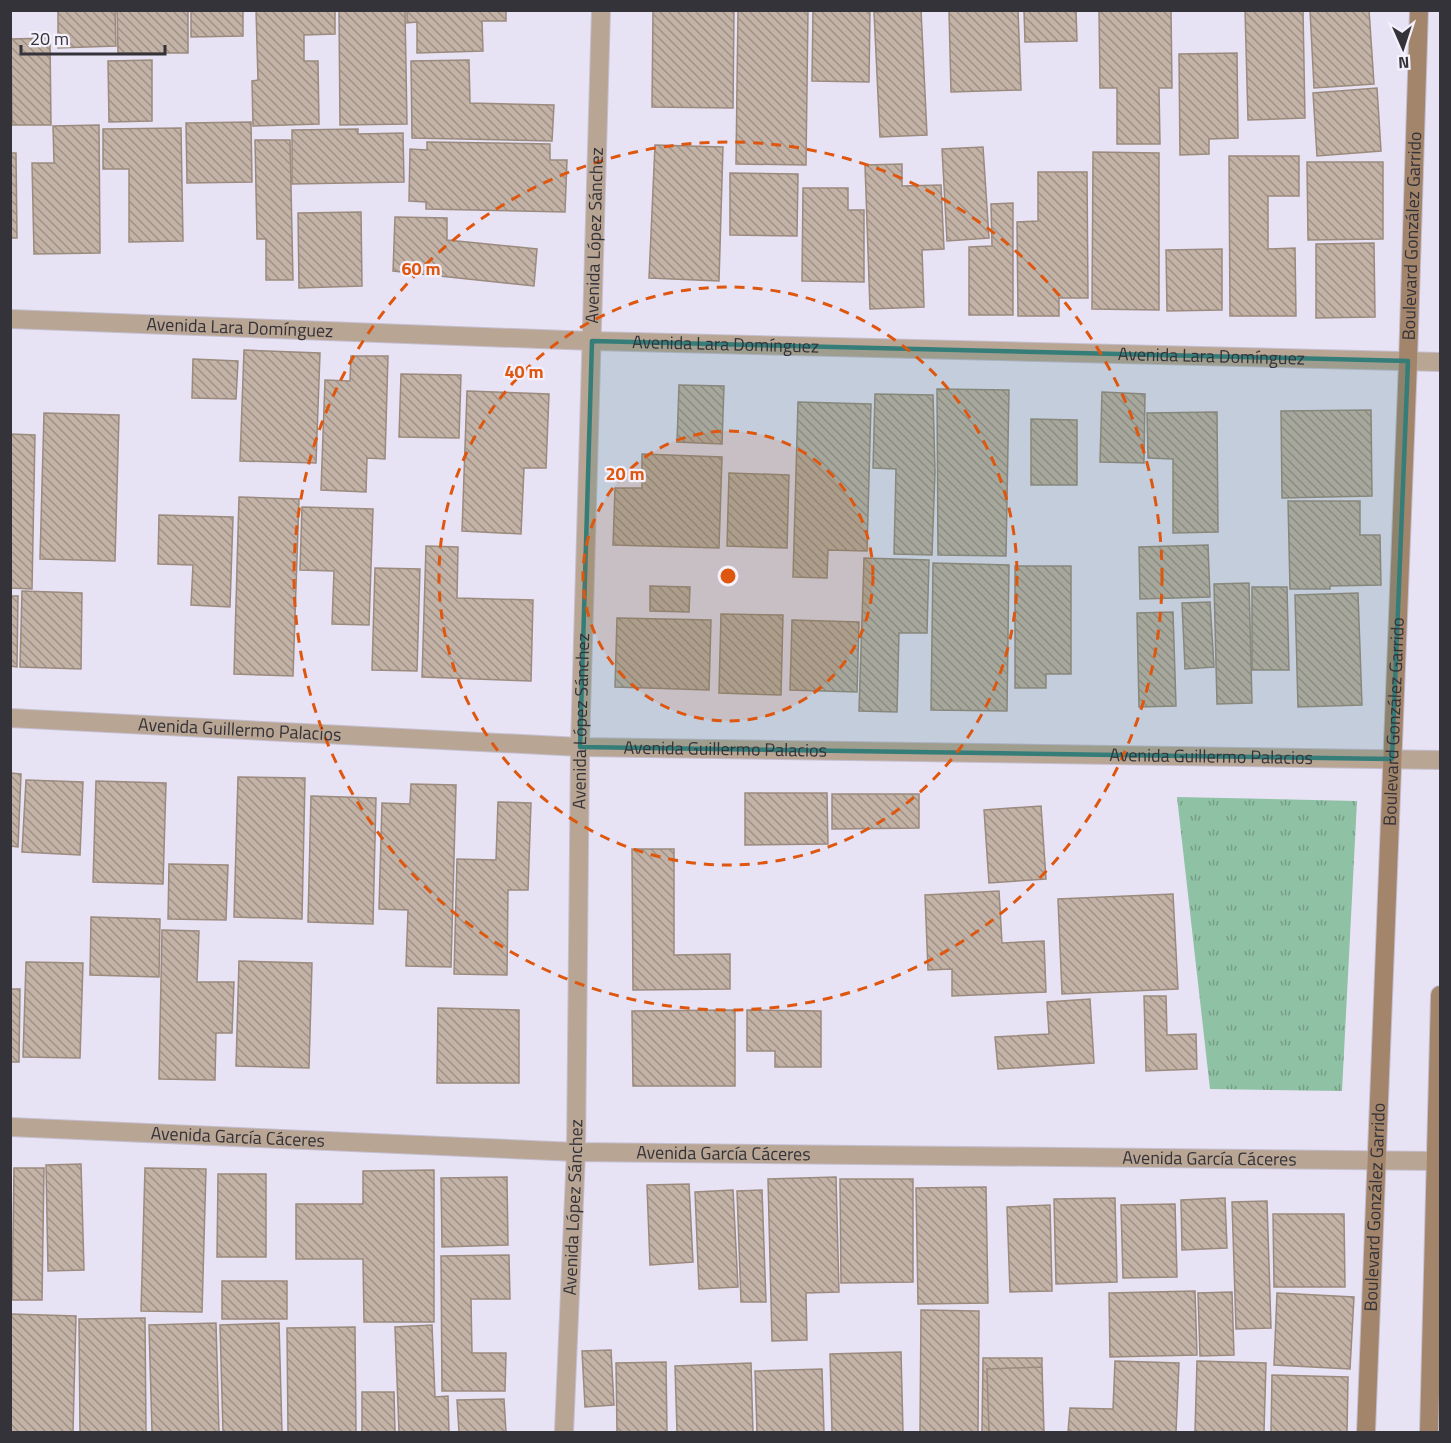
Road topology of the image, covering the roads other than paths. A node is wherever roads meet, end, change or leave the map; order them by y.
1 (601, 10) edge
2 (1419, 10) edge
3 (10, 319) edge
4 (591, 341) junction
5 (1408, 361) junction
6 (1440, 362) edge
7 (10, 718) edge
8 (580, 747) junction
9 (1392, 759) junction
10 (1440, 760) edge
11 (1440, 995) edge
12 (10, 1127) edge
13 (576, 1152) junction
14 (1376, 1160) junction
15 (1436, 1161) junction
16 (564, 1432) edge
17 (1366, 1432) edge
18 (1429, 1432) edge

1 - 4 street, Avenida López Sánchez
2 - 5 street, Boulevard González Garrido
3 - 4 street, Avenida Lara Domínguez
4 - 5 street, Avenida Lara Domínguez
4 - 8 street, Avenida López Sánchez
5 - 6 street, Avenida Lara Domínguez
5 - 9 street, Boulevard González Garrido
7 - 8 street, Avenida Guillermo Palacios
8 - 9 street, Avenida Guillermo Palacios
8 - 13 street, Avenida López Sánchez
9 - 10 street, Avenida Guillermo Palacios
9 - 14 street, Boulevard González Garrido
11 - 15 street
12 - 13 street, Avenida García Cáceres
13 - 14 street, Avenida García Cáceres
13 - 16 street, Avenida López Sánchez
14 - 15 street, Avenida García Cáceres
14 - 17 street, Boulevard González Garrido
15 - 18 street

